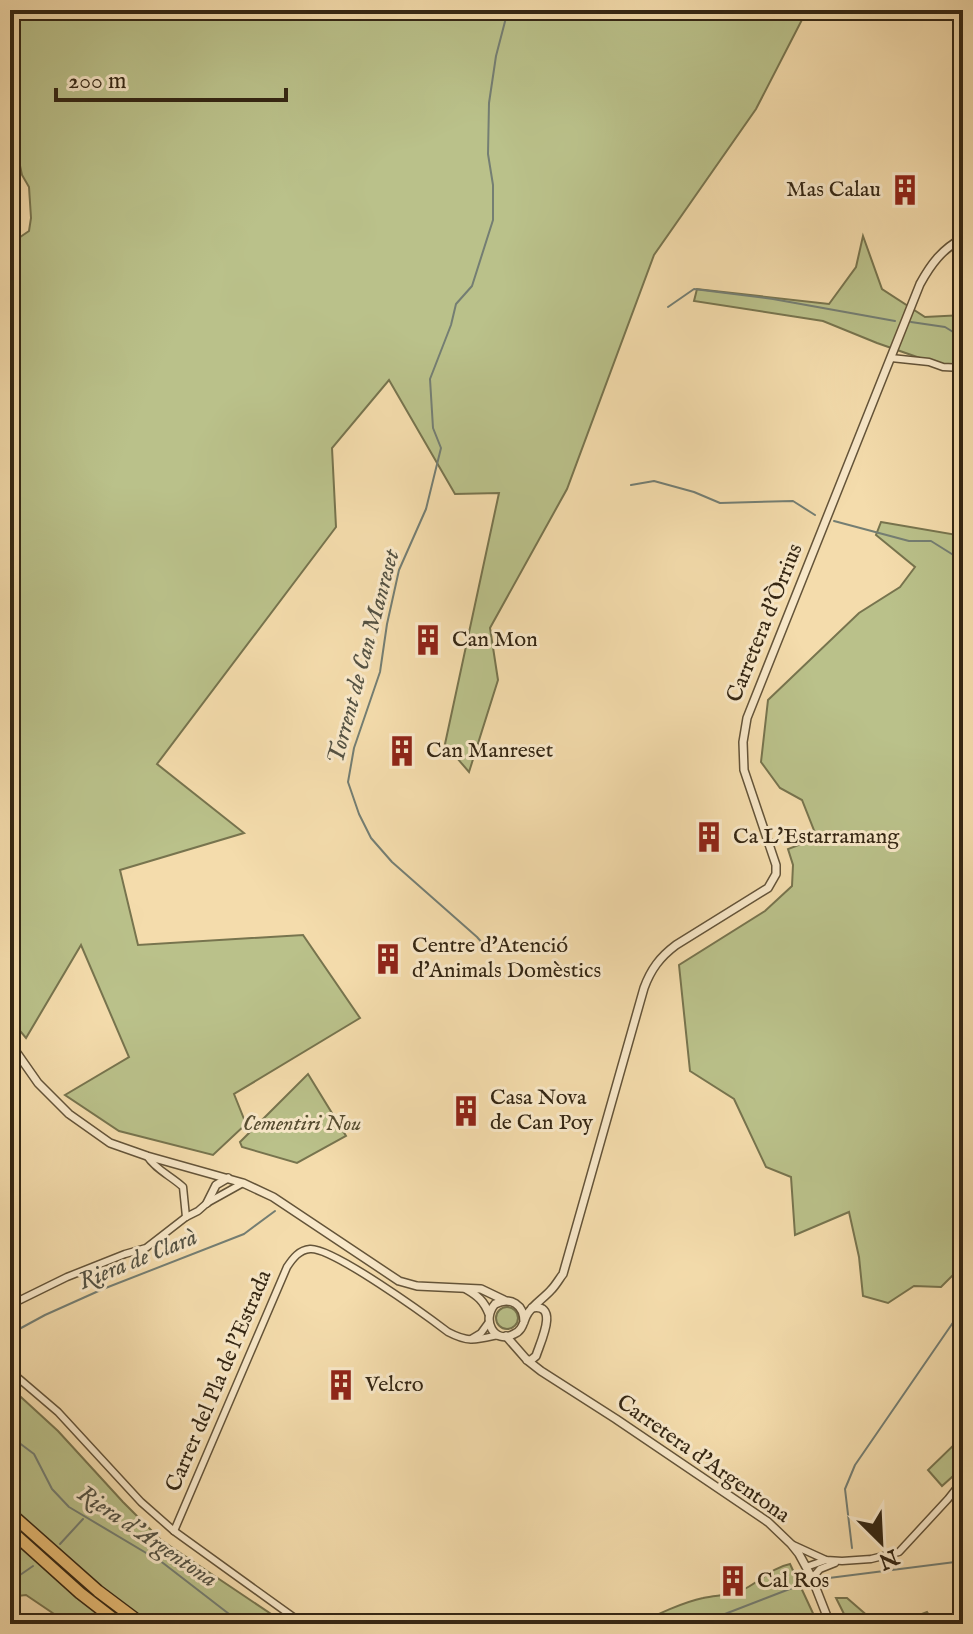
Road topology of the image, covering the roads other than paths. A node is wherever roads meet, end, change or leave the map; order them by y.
1 (963, 238) edge
2 (891, 358) junction
3 (963, 368) edge
4 (10, 1043) edge
5 (147, 1156) junction
6 (228, 1178) junction
7 (243, 1183) junction
8 (207, 1203) junction
9 (186, 1217) junction
10 (464, 1288) junction
11 (506, 1301) junction
12 (517, 1303) junction
13 (10, 1305) edge
14 (534, 1306) junction
15 (489, 1318) junction
16 (522, 1326) junction
17 (502, 1335) junction
18 (470, 1340) junction
19 (524, 1357) junction
20 (10, 1371) edge
21 (963, 1480) edge
22 (10, 1513) edge
23 (10, 1530) edge
24 (174, 1531) junction
25 (791, 1544) junction
26 (826, 1560) junction
27 (842, 1561) junction
28 (809, 1573) junction
29 (120, 1624) edge
30 (142, 1624) edge
31 (303, 1624) edge
32 (830, 1624) edge

1 - 2 street, Carretera d'Òrrius
2 - 3 street
2 - 14 street, Carretera d'Òrrius
4 - 5 street
5 - 6 street
5 - 9 street
6 - 7 street
6 - 8 street
7 - 8 street
7 - 10 street
8 - 9 street
9 - 13 street
10 - 11 street
10 - 15 street
11 - 12 street
11 - 15 street
12 - 14 street
12 - 16 street
14 - 16 street, Carretera d'Òrrius
14 - 19 street
15 - 17 street
15 - 18 street
16 - 17 street
16 - 19 street
17 - 18 street
17 - 19 street, Carretera d'Argentona
18 - 24 street, Carrer del Pla de l'Estrada
19 - 25 street, Carretera d'Argentona
20 - 24 street
21 - 27 street
22 - 30 highway
23 - 29 highway
24 - 31 street
25 - 26 street
25 - 28 street, Carretera d'Argentona
26 - 27 street
26 - 28 street
27 - 28 street
28 - 32 street, Carretera d'Argentona

